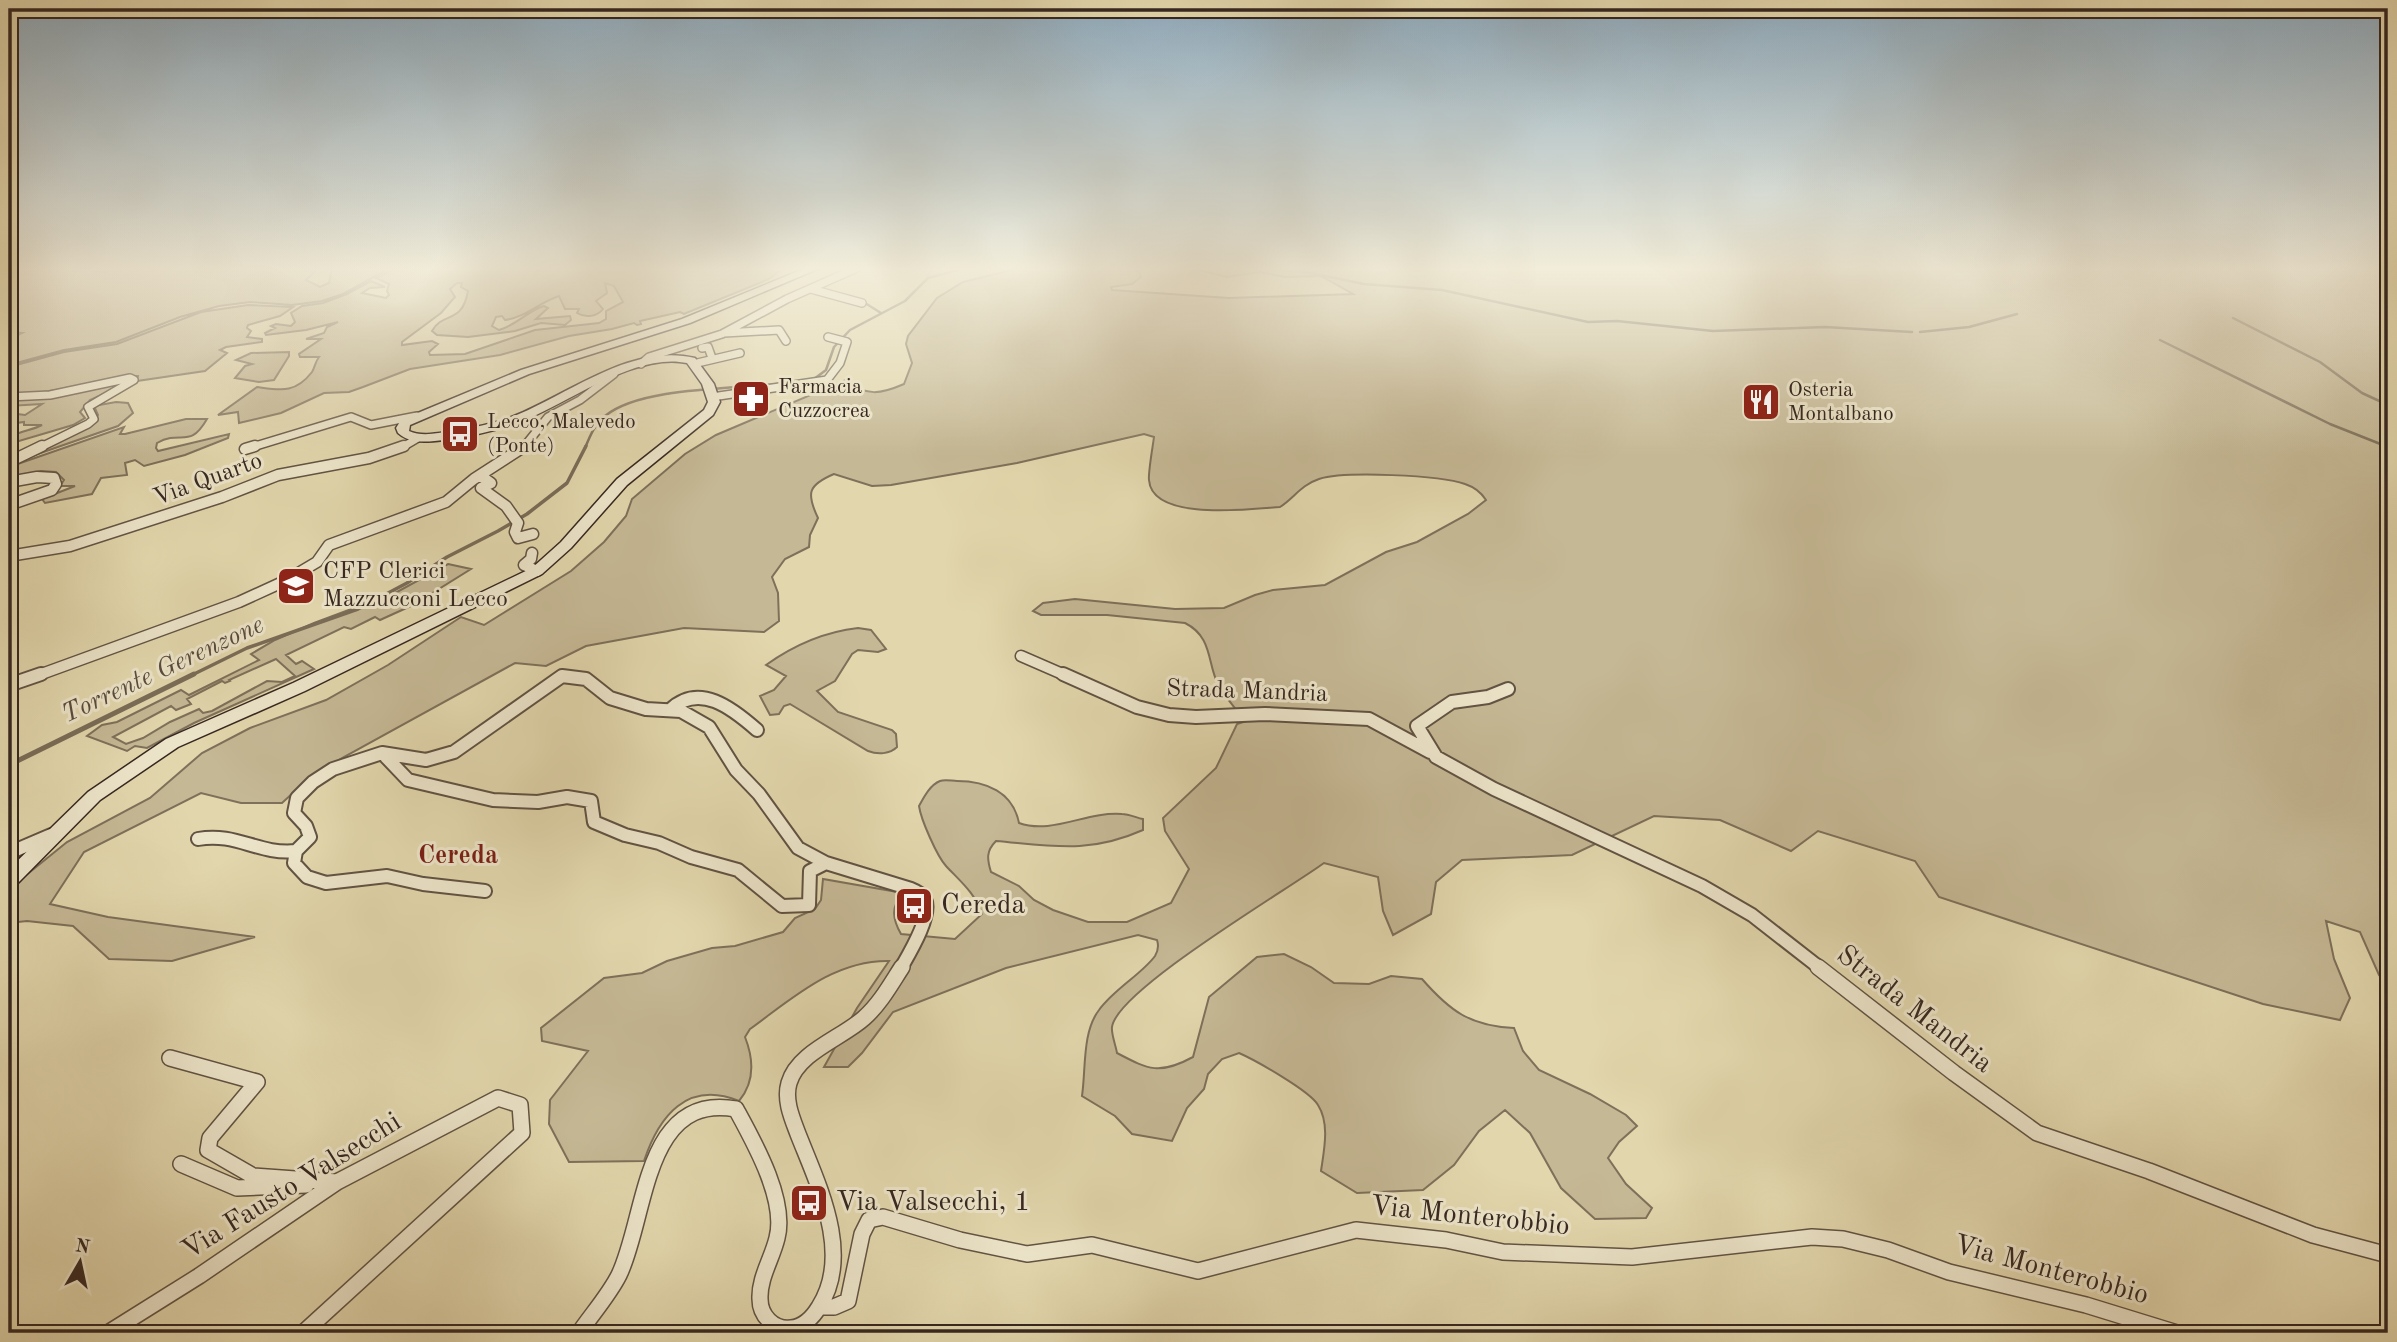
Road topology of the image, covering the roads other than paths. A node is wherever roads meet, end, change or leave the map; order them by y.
1 (655, 331) edge
2 (729, 331) edge
3 (770, 331) edge
4 (779, 331) edge
5 (722, 334) junction
6 (831, 338) dead end
7 (786, 341) dead end
8 (697, 351) junction
9 (740, 353) dead end
10 (712, 358) junction
11 (641, 364) junction
12 (614, 374) junction
13 (710, 391) junction
14 (9, 397) edge
15 (417, 416) junction
16 (418, 438) junction
17 (244, 449) dead end
18 (9, 462) edge
19 (484, 478) dead end
20 (9, 482) edge
21 (9, 505) edge
22 (533, 534) dead end
23 (532, 552) dead end
24 (9, 556) edge
25 (537, 571) junction
26 (1021, 656) dead end
27 (9, 685) edge
28 (1508, 689) dead end
29 (670, 710) junction
30 (757, 730) dead end
31 (387, 754) junction
32 (1433, 754) junction
33 (61, 830) junction
34 (198, 839) dead end
35 (296, 851) junction
36 (9, 853) edge
37 (826, 863) junction
38 (9, 880) edge
39 (485, 891) dead end
40 (170, 1058) dead end
41 (181, 1164) dead end
42 (337, 1182) junction
43 (2388, 1255) edge
44 (821, 1307) junction
45 (108, 1333) edge
46 (303, 1333) edge
47 (579, 1333) edge
48 (2177, 1333) edge

1 - 15 main road
2 - 5 street
3 - 5 street
4 - 7 street
5 - 8 street
6 - 13 street
8 - 10 street
8 - 10 street
8 - 11 street
8 - 11 main road
8 - 13 main road
9 - 10 street
11 - 12 main road
12 - 16 main road
12 - 27 street
13 - 25 main road
14 - 18 street
15 - 16 main road
15 - 17 street
16 - 24 street, Via Quarto
19 - 22 street
20 - 21 street
23 - 25 street
25 - 33 main road
26 - 32 street, Strada Mandria
28 - 32 street
29 - 30 street
29 - 31 street
29 - 37 street
31 - 35 street
31 - 37 street
32 - 43 street, Strada Mandria
33 - 36 street
33 - 38 main road
34 - 35 street
35 - 39 street
37 - 44 street
40 - 42 street
41 - 42 street
42 - 45 street, Via Fausto Valsecchi
42 - 46 street, Via Fausto Valsecchi
44 - 47 street
44 - 48 street, Via Monterobbio

